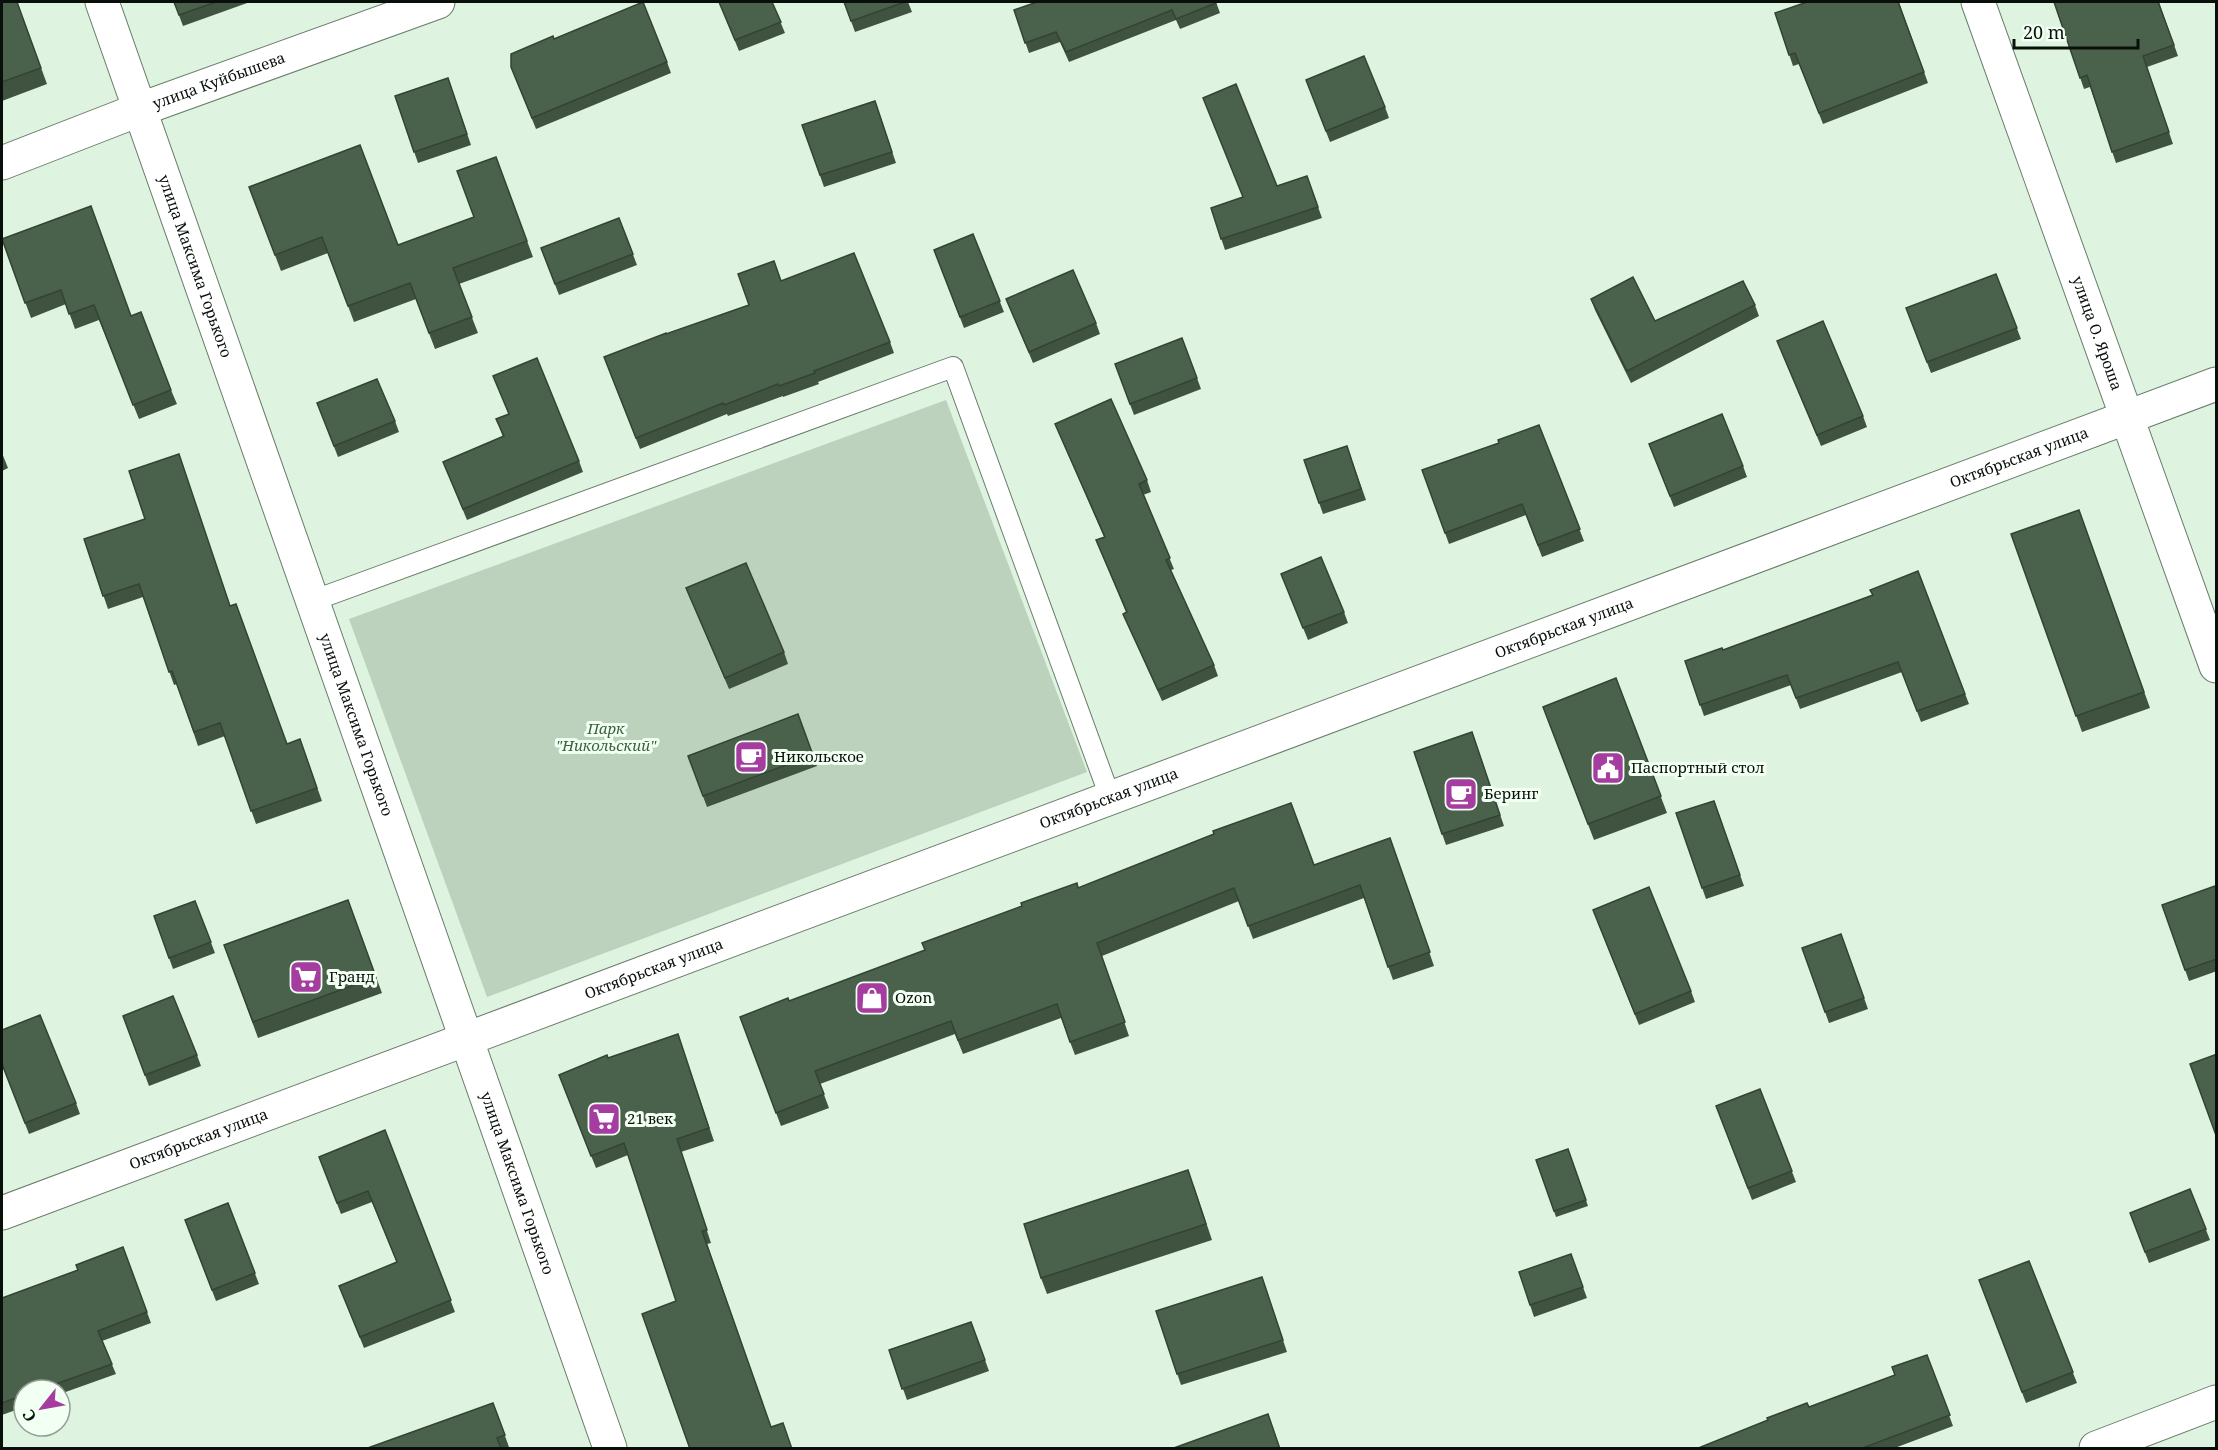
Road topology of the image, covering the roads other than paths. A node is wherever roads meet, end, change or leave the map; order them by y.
1 (102, 2) edge
2 (438, 2) edge
3 (1978, 2) edge
4 (141, 109) junction
5 (2, 163) edge
6 (2217, 384) edge
7 (2127, 418) junction
8 (312, 602) junction
9 (2217, 666) edge
10 (1110, 797) junction
11 (465, 1039) junction
12 (2, 1213) edge
13 (2217, 1402) edge
14 (610, 1449) edge
15 (2096, 1449) edge

1 - 4 main road, улица Максима Горького
2 - 4 main road, улица Куйбышева
3 - 7 main road, улица О. Яроша
4 - 5 main road, улица Куйбышева
4 - 8 main road, улица Максима Горького
6 - 7 main road, Октябрьская улица
7 - 9 main road, улица О. Яроша
7 - 10 main road, Октябрьская улица
8 - 10 lane
8 - 11 main road, улица Максима Горького
10 - 11 main road, Октябрьская улица
11 - 12 main road, Октябрьская улица
11 - 14 main road, улица Максима Горького
13 - 15 main road

